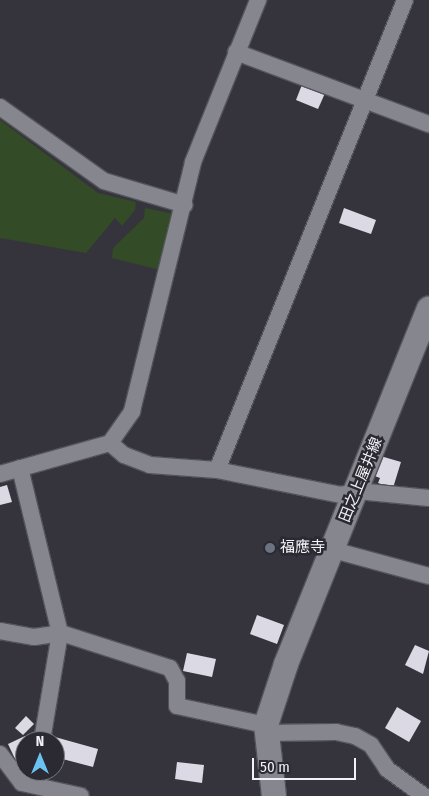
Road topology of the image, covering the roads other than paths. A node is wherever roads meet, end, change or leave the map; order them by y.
1 (258, 0) edge
2 (405, 0) edge
3 (236, 52) junction
4 (364, 99) junction
5 (0, 107) edge
6 (429, 124) edge
7 (185, 205) junction
8 (429, 309) edge
9 (110, 443) junction
10 (20, 468) junction
11 (217, 470) junction
12 (0, 474) edge
13 (357, 491) junction
14 (429, 498) edge
15 (333, 550) junction
16 (429, 576) edge
17 (0, 631) edge
18 (60, 633) junction
19 (266, 729) junction
20 (44, 731) edge
21 (0, 754) edge
22 (23, 783) edge
23 (404, 790) edge
24 (81, 796) edge
25 (274, 796) edge
26 (424, 796) edge

1 - 3 street
2 - 4 street
3 - 4 street
3 - 7 street
4 - 6 street
4 - 11 street
5 - 7 street
7 - 9 street
8 - 13 main road, 田之上屋井線
9 - 10 street
9 - 11 street
10 - 12 street
10 - 18 street
11 - 13 street
13 - 14 street
13 - 15 main road, 田之上屋井線
15 - 16 street
15 - 19 main road, 田之上屋井線
17 - 18 street
18 - 19 street
18 - 20 street
19 - 23 street
19 - 25 main road, 田之上屋井線
21 - 22 street
22 - 24 street
23 - 26 street

